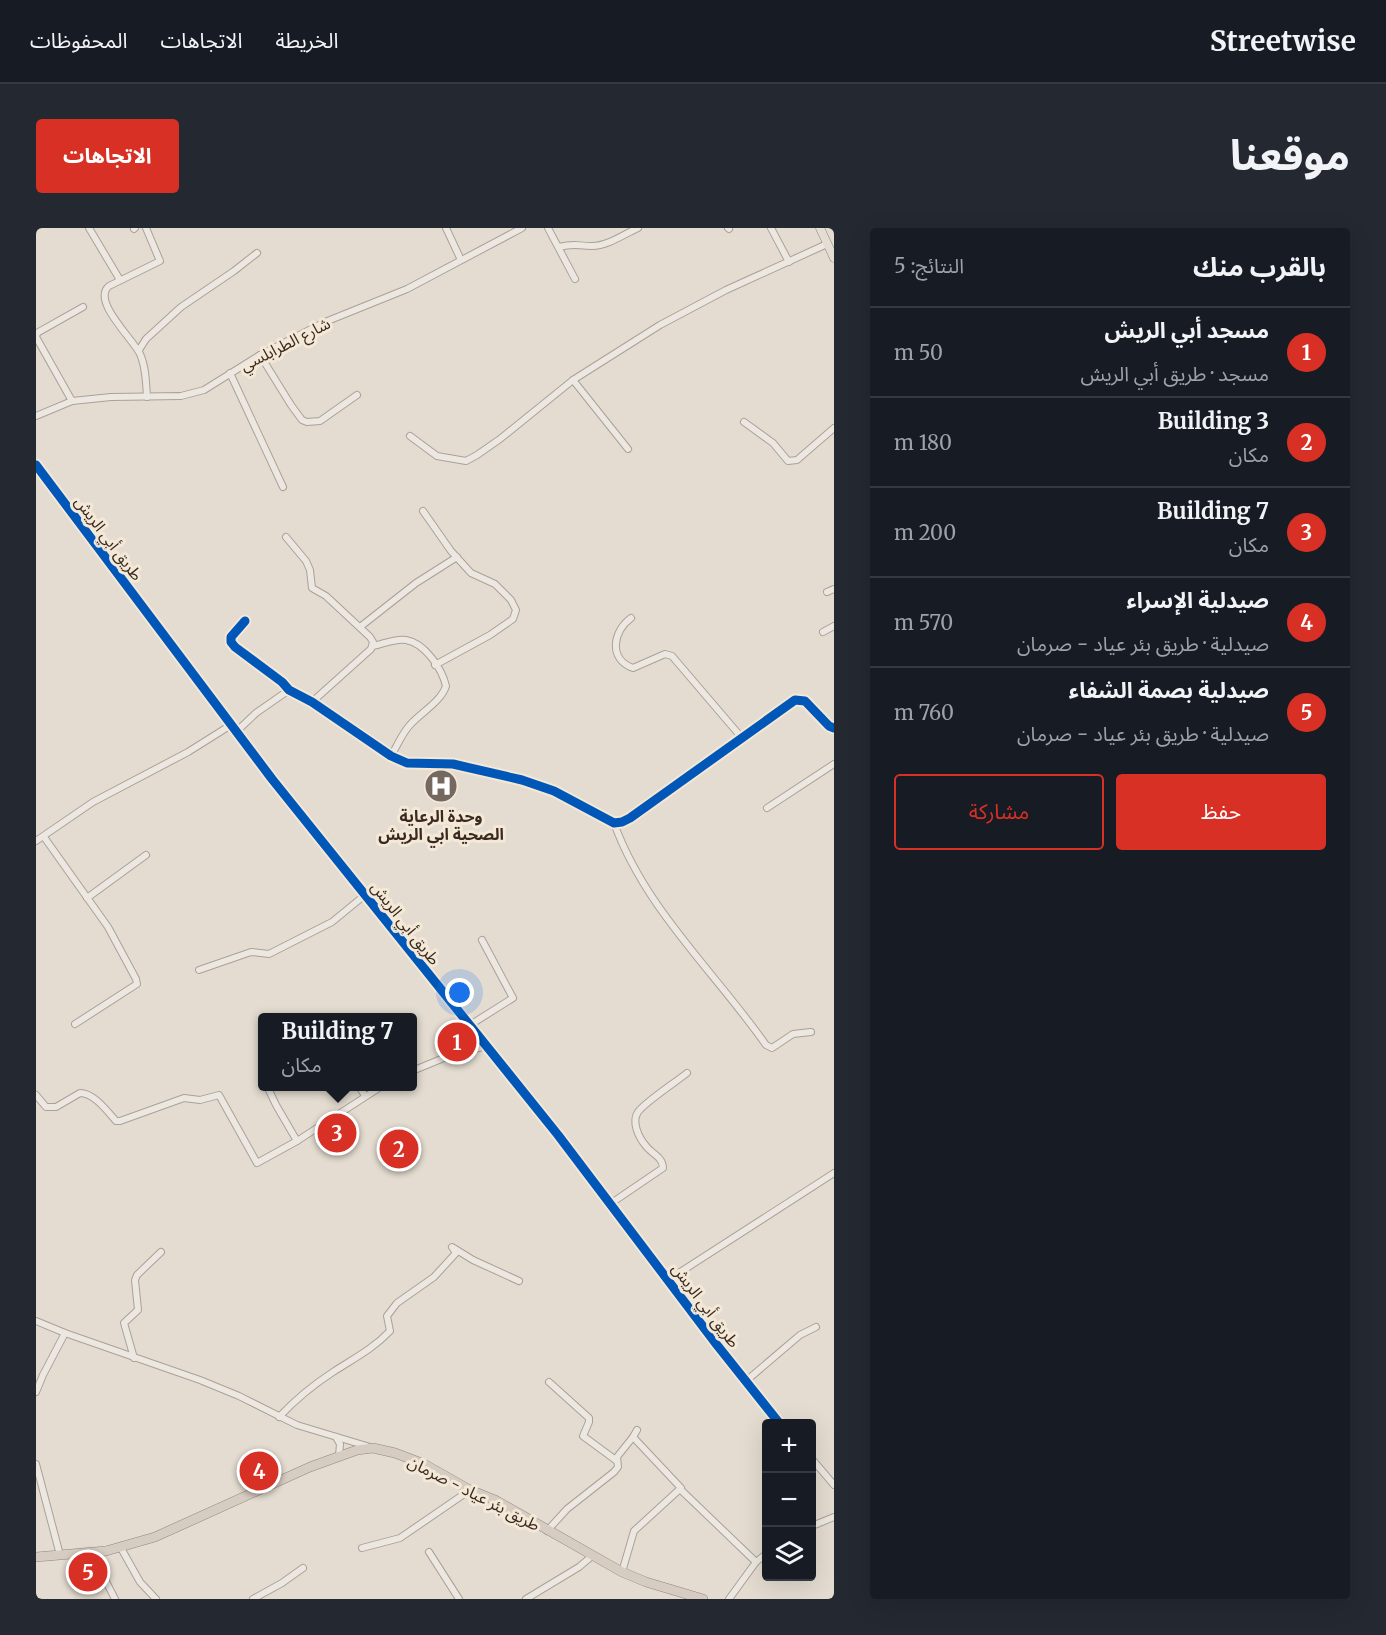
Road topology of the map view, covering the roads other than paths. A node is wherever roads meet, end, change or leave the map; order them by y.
1 (89, 228) edge
2 (146, 228) edge
3 (446, 228) edge
4 (522, 228) edge
5 (548, 228) edge
6 (638, 228) edge
7 (771, 228) edge
8 (820, 228) edge
9 (827, 244) junction
10 (559, 247) junction
11 (257, 253) dead end
12 (834, 258) edge
13 (461, 260) junction
14 (789, 262) junction
15 (575, 279) dead end
16 (120, 280) junction
17 (83, 307) dead end
18 (139, 350) junction
19 (260, 355) junction
20 (230, 373) junction
21 (573, 380) junction
22 (357, 395) dead end
23 (147, 396) junction
24 (72, 401) junction
25 (36, 416) edge
26 (744, 422) dead end
27 (834, 428) edge
28 (410, 436) dead end
29 (628, 450) dead end
30 (36, 465) edge
31 (283, 487) dead end
32 (423, 511) dead end
33 (286, 537) dead end
34 (457, 557) junction
35 (631, 618) dead end
36 (245, 621) dead end
37 (834, 626) edge
38 (360, 627) junction
39 (823, 632) dead end
40 (373, 646) junction
41 (435, 665) junction
42 (289, 690) junction
43 (312, 702) junction
44 (231, 725) junction
45 (834, 729) edge
46 (236, 732) junction
47 (742, 738) junction
48 (391, 756) junction
49 (834, 764) edge
50 (767, 808) dead end
51 (614, 823) junction
52 (44, 837) junction
53 (36, 841) edge
54 (146, 855) dead end
55 (365, 895) junction
56 (87, 898) junction
57 (482, 940) dead end
58 (199, 970) dead end
59 (75, 1024) dead end
60 (470, 1025) junction
61 (811, 1032) dead end
62 (487, 1046) junction
63 (417, 1069) edge
64 (687, 1073) dead end
65 (269, 1091) edge
66 (362, 1091) edge
67 (374, 1091) edge
68 (36, 1095) edge
69 (365, 1096) junction
70 (297, 1141) junction
71 (834, 1173) edge
72 (610, 1204) junction
73 (161, 1252) dead end
74 (669, 1280) junction
75 (519, 1281) dead end
76 (36, 1321) edge
77 (816, 1328) dead end
78 (65, 1334) junction
79 (134, 1358) junction
80 (549, 1382) dead end
81 (746, 1382) junction
82 (36, 1392) edge
83 (279, 1417) junction
84 (776, 1419) edge
85 (637, 1430) dead end
86 (336, 1437) junction
87 (633, 1437) junction
88 (373, 1448) junction
89 (339, 1456) junction
90 (617, 1461) junction
91 (36, 1464) edge
92 (816, 1465) edge
93 (834, 1485) edge
94 (470, 1490) junction
95 (681, 1490) junction
96 (834, 1517) edge
97 (816, 1524) edge
98 (547, 1531) junction
99 (121, 1548) junction
100 (362, 1548) dead end
101 (91, 1552) junction
102 (429, 1552) dead end
103 (60, 1555) junction
104 (592, 1556) junction
105 (36, 1557) edge
106 (762, 1557) edge
107 (756, 1562) junction
108 (303, 1568) dead end
109 (622, 1572) junction
110 (114, 1599) edge
111 (156, 1599) edge
112 (253, 1599) edge
113 (459, 1599) edge
114 (526, 1599) edge
115 (703, 1599) edge
116 (729, 1599) edge

1 - 16 street
2 - 16 street
3 - 13 street
4 - 13 street, شارع الطرابلسي
5 - 10 street
6 - 10 street
7 - 14 street
8 - 9 main road
9 - 12 main road
9 - 14 street
10 - 15 street
11 - 18 street
13 - 19 street, شارع الطرابلسي
14 - 21 street
16 - 18 street
17 - 24 street
18 - 23 street
19 - 20 street, شارع الطرابلسي
19 - 22 street
20 - 23 street, شارع الطرابلسي
20 - 31 street
21 - 28 street
21 - 29 street
23 - 24 street, شارع الطرابلسي
24 - 25 street, شارع الطرابلسي
26 - 27 street
30 - 44 street, طريق أبي الريش
32 - 34 street
33 - 38 street
34 - 38 street
34 - 41 street
35 - 47 street
36 - 42 street
37 - 39 street
38 - 40 street
40 - 41 street
40 - 43 street
41 - 48 street
42 - 43 street
42 - 46 street
43 - 48 street
44 - 46 street, طريق أبي الريش
44 - 52 street
45 - 47 street
46 - 55 street, طريق أبي الريش
47 - 51 street
48 - 51 street
49 - 50 street
51 - 61 street
52 - 53 street
52 - 56 street
54 - 56 street
55 - 58 street
55 - 60 street, طريق أبي الريش
56 - 59 street
57 - 60 street
60 - 62 street, طريق أبي الريش
62 - 63 street
62 - 72 street, طريق أبي الريش
64 - 72 street
65 - 70 street
66 - 69 street
67 - 69 street
68 - 70 street
69 - 70 street
71 - 74 street
72 - 74 street, طريق أبي الريش
73 - 79 street
74 - 81 street, طريق أبي الريش
75 - 83 street
76 - 78 street
77 - 81 street
78 - 79 street
78 - 82 street
79 - 83 street
80 - 90 street
81 - 84 street, طريق أبي الريش
83 - 86 street
85 - 87 street
86 - 88 street
86 - 89 street
87 - 90 street
87 - 95 street
88 - 89 highway, طريق بئر عياد - صرمان
88 - 94 highway, طريق بئر عياد - صرمان
89 - 99 highway, طريق بئر عياد - صرمان
90 - 98 street
91 - 103 street
92 - 93 street
94 - 98 highway, طريق بئر عياد - صرمان
94 - 100 street
95 - 107 street
95 - 109 street
96 - 97 street
98 - 104 highway, طريق بئر عياد - صرمان
99 - 101 highway, طريق بئر عياد - صرمان
99 - 111 street
101 - 103 highway, طريق بئر عياد - صرمان
101 - 110 street
102 - 113 street
103 - 105 highway, طريق بئر عياد - صرمان
104 - 109 highway, طريق بئر عياد - صرمان
104 - 114 street
106 - 107 street
107 - 116 street
108 - 112 street
109 - 115 highway, طريق بئر عياد - صرمان

